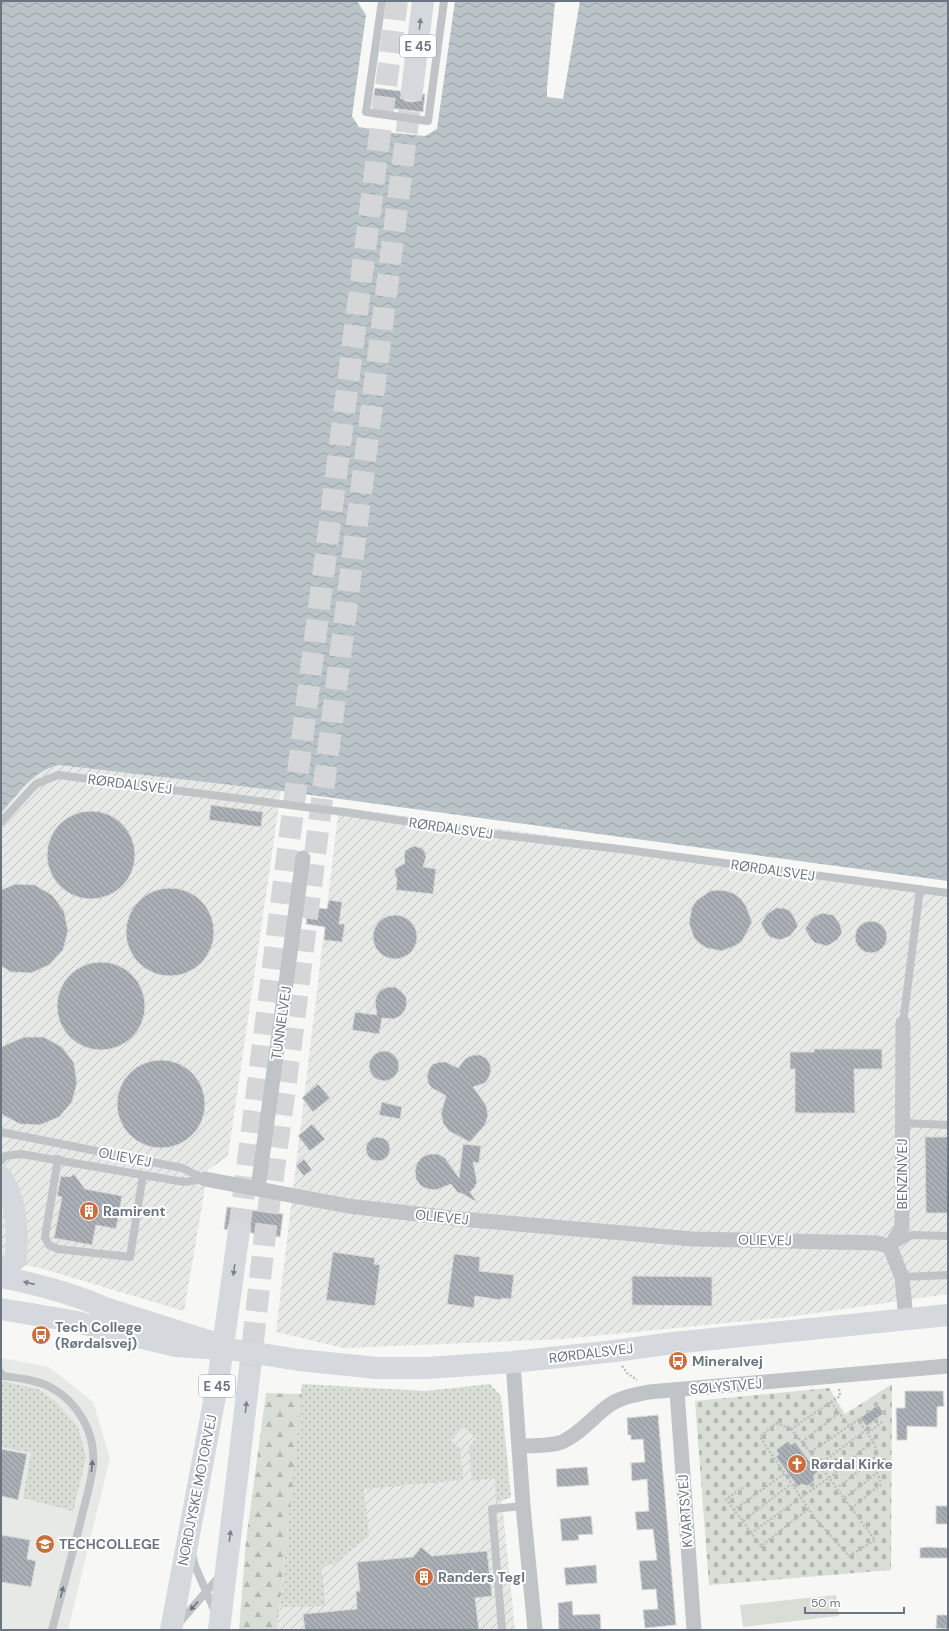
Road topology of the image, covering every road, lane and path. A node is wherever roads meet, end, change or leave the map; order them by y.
1 (382, 1) edge
2 (424, 1) edge
3 (444, 1) edge
4 (508, 1) edge
5 (490, 82) dead end
6 (412, 90) tunnel mouth
7 (1, 822) edge
8 (303, 858) dead end
9 (920, 889) junction
10 (948, 893) edge
11 (903, 1023) joint
12 (903, 1123) junction
13 (948, 1125) edge
14 (1, 1132) edge
15 (58, 1159) junction
16 (1, 1160) edge
17 (143, 1175) junction
18 (1, 1177) edge
19 (205, 1179) junction
20 (258, 1188) junction
21 (15, 1214) junction
22 (239, 1232) tunnel mouth
23 (1, 1234) edge
24 (948, 1236) edge
25 (890, 1247) junction
26 (1, 1273) edge
27 (948, 1275) edge
28 (1, 1277) edge
29 (902, 1277) junction
30 (1, 1301) edge
31 (105, 1308) junction
32 (1, 1309) edge
33 (948, 1315) edge
34 (906, 1320) junction
35 (177, 1338) junction
36 (513, 1362) junction
37 (948, 1366) edge
38 (627, 1374) dead end
39 (2, 1375) edge
40 (836, 1376) junction
41 (249, 1377) tunnel mouth
42 (637, 1380) dead end
43 (677, 1391) junction
44 (831, 1402) junction
45 (839, 1413) junction
46 (883, 1421) dead end
47 (848, 1426) junction
48 (791, 1429) junction
49 (867, 1432) junction
50 (874, 1441) junction
51 (802, 1442) junction
52 (519, 1446) junction
53 (811, 1452) junction
54 (820, 1464) junction
55 (784, 1474) junction
56 (830, 1476) junction
57 (791, 1484) junction
58 (744, 1487) dead end
59 (838, 1487) junction
60 (801, 1498) junction
61 (845, 1498) junction
62 (523, 1506) junction
63 (852, 1508) junction
64 (808, 1509) junction
65 (734, 1510) junction
66 (743, 1521) junction
67 (751, 1533) junction
68 (188, 1539) junction
69 (760, 1546) junction
70 (764, 1551) dead end
71 (227, 1564) junction
72 (206, 1592) junction
73 (52, 1630) edge
74 (156, 1630) edge
75 (171, 1630) edge
76 (174, 1630) edge
77 (219, 1630) edge
78 (502, 1630) edge
79 (535, 1630) edge
80 (694, 1630) edge

1 - 3 lane
6 -> 2 main road, E 45
4 - 5 path
7 - 9 lane, RØRDALSVEJ
8 - 20 street, TUNNELVEJ
9 - 10 lane, RØRDALSVEJ
9 - 11 lane
11 - 12 street, BENZINVEJ
12 - 13 lane
12 - 25 street, BENZINVEJ
14 - 19 lane, OLIEVEJ
15 - 16 lane
15 - 17 lane
15 - 17 lane
17 - 19 lane
18 - 21 main road
19 - 20 street, OLIEVEJ
20 - 25 street, OLIEVEJ
21 - 23 main road
21 - 26 main road
22 -> 68 main road, NORDJYSKE MOTORVEJ / E 45
24 - 25 lane
25 - 29 street
27 - 29 lane
31 -> 28 main road
29 - 34 street
30 - 31 main road
31 - 35 main road
32 - 35 main road
33 - 34 main road, RØRDALSVEJ
34 - 36 main road, RØRDALSVEJ
35 - 36 main road, RØRDALSVEJ
36 - 52 street
37 - 40 street, SØLYSTVEJ
38 - 42 path
73 -> 39 lane
40 - 43 street, SØLYSTVEJ
40 - 44 path
71 -> 41 main road, E 45
43 - 52 street, SØLYSTVEJ
43 - 80 street, KVARTSVEJ
44 - 45 path
44 - 48 path
45 - 47 path
45 - 51 path
46 - 49 path
47 - 49 path
47 - 53 path
48 - 51 path
48 - 55 path
49 - 50 path
49 - 54 path
50 - 56 path
50 - 59 path
51 - 53 path
52 - 62 street
53 - 54 path
54 - 56 path
55 - 57 path
55 - 65 path
56 - 59 path
56 - 60 path
57 - 60 path
57 - 66 path
58 - 65 path
59 - 61 path
60 - 64 path
60 - 67 path
61 - 63 path
61 - 63 path
62 - 78 lane
62 - 79 street
63 - 64 path
64 - 69 path
65 - 66 path
66 - 67 path
67 - 69 path
68 - 72 lane
68 - 74 main road
68 - 75 main road, NORDJYSKE MOTORVEJ / E 45
69 - 70 path
71 - 72 lane
71 - 77 main road, E 45
72 -> 76 lane
72 - 77 lane

